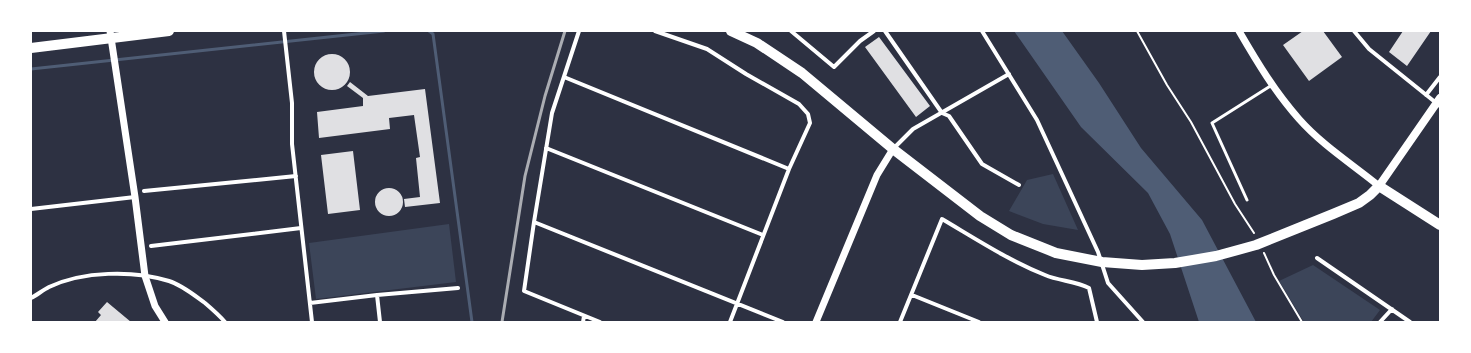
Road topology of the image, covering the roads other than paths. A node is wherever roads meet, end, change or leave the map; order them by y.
1 (169, 31) edge
2 (284, 31) edge
3 (579, 31) edge
4 (656, 31) edge
5 (731, 31) edge
6 (791, 31) edge
7 (874, 31) edge
8 (885, 31) edge
9 (982, 31) edge
10 (1239, 31) edge
11 (1354, 31) edge
12 (111, 35) edge
13 (31, 48) edge
14 (1009, 74) junction
15 (564, 77) junction
16 (1440, 77) edge
17 (1272, 85) junction
18 (1426, 96) junction
19 (1439, 102) edge
20 (942, 113) junction
21 (546, 148) junction
22 (893, 148) junction
23 (789, 169) junction
24 (296, 176) junction
25 (1019, 185) dead end
26 (1379, 186) junction
27 (144, 191) dead end
28 (135, 197) junction
29 (1247, 200) dead end
30 (31, 209) edge
31 (534, 222) junction
32 (1440, 225) edge
33 (301, 228) junction
34 (763, 235) junction
35 (151, 246) dead end
36 (1317, 258) dead end
37 (1102, 262) junction
38 (145, 276) junction
39 (458, 288) dead end
40 (377, 295) junction
41 (912, 295) junction
42 (31, 298) edge
43 (310, 303) junction
44 (738, 304) junction
45 (1392, 309) junction
46 (584, 316) junction
47 (165, 322) edge
48 (225, 322) edge
49 (312, 322) edge
50 (380, 322) edge
51 (583, 322) edge
52 (600, 322) edge
53 (730, 322) edge
54 (783, 322) edge
55 (816, 322) edge
56 (900, 322) edge
57 (979, 322) edge
58 (1097, 322) edge
59 (1143, 322) edge
60 (1380, 322) edge
61 (1410, 322) edge

1 - 12 highway
2 - 24 street
3 - 15 street
4 - 23 street
5 - 22 highway
6 - 7 street
8 - 20 street
9 - 14 street
10 - 17 street
11 - 18 street
12 - 13 highway
12 - 28 street
14 - 20 street
14 - 37 street
15 - 21 street
15 - 23 street
16 - 18 street
17 - 26 street
17 - 29 lane
18 - 19 street
19 - 26 main road
20 - 22 street
20 - 25 street
21 - 31 street
21 - 34 street
22 - 37 highway
22 - 55 street
23 - 34 street
24 - 27 street
24 - 33 street
26 - 32 highway
26 - 37 highway
28 - 30 street
28 - 38 street
31 - 44 street
31 - 46 street
33 - 35 street
33 - 43 street
34 - 44 street
36 - 45 street
37 - 59 street
38 - 42 street
38 - 47 street
38 - 48 street
39 - 40 street
40 - 43 street
40 - 50 street
41 - 56 street
41 - 57 street
41 - 58 street
43 - 49 street
44 - 53 street
44 - 54 street
45 - 60 street
45 - 61 street
46 - 51 street
46 - 52 street

